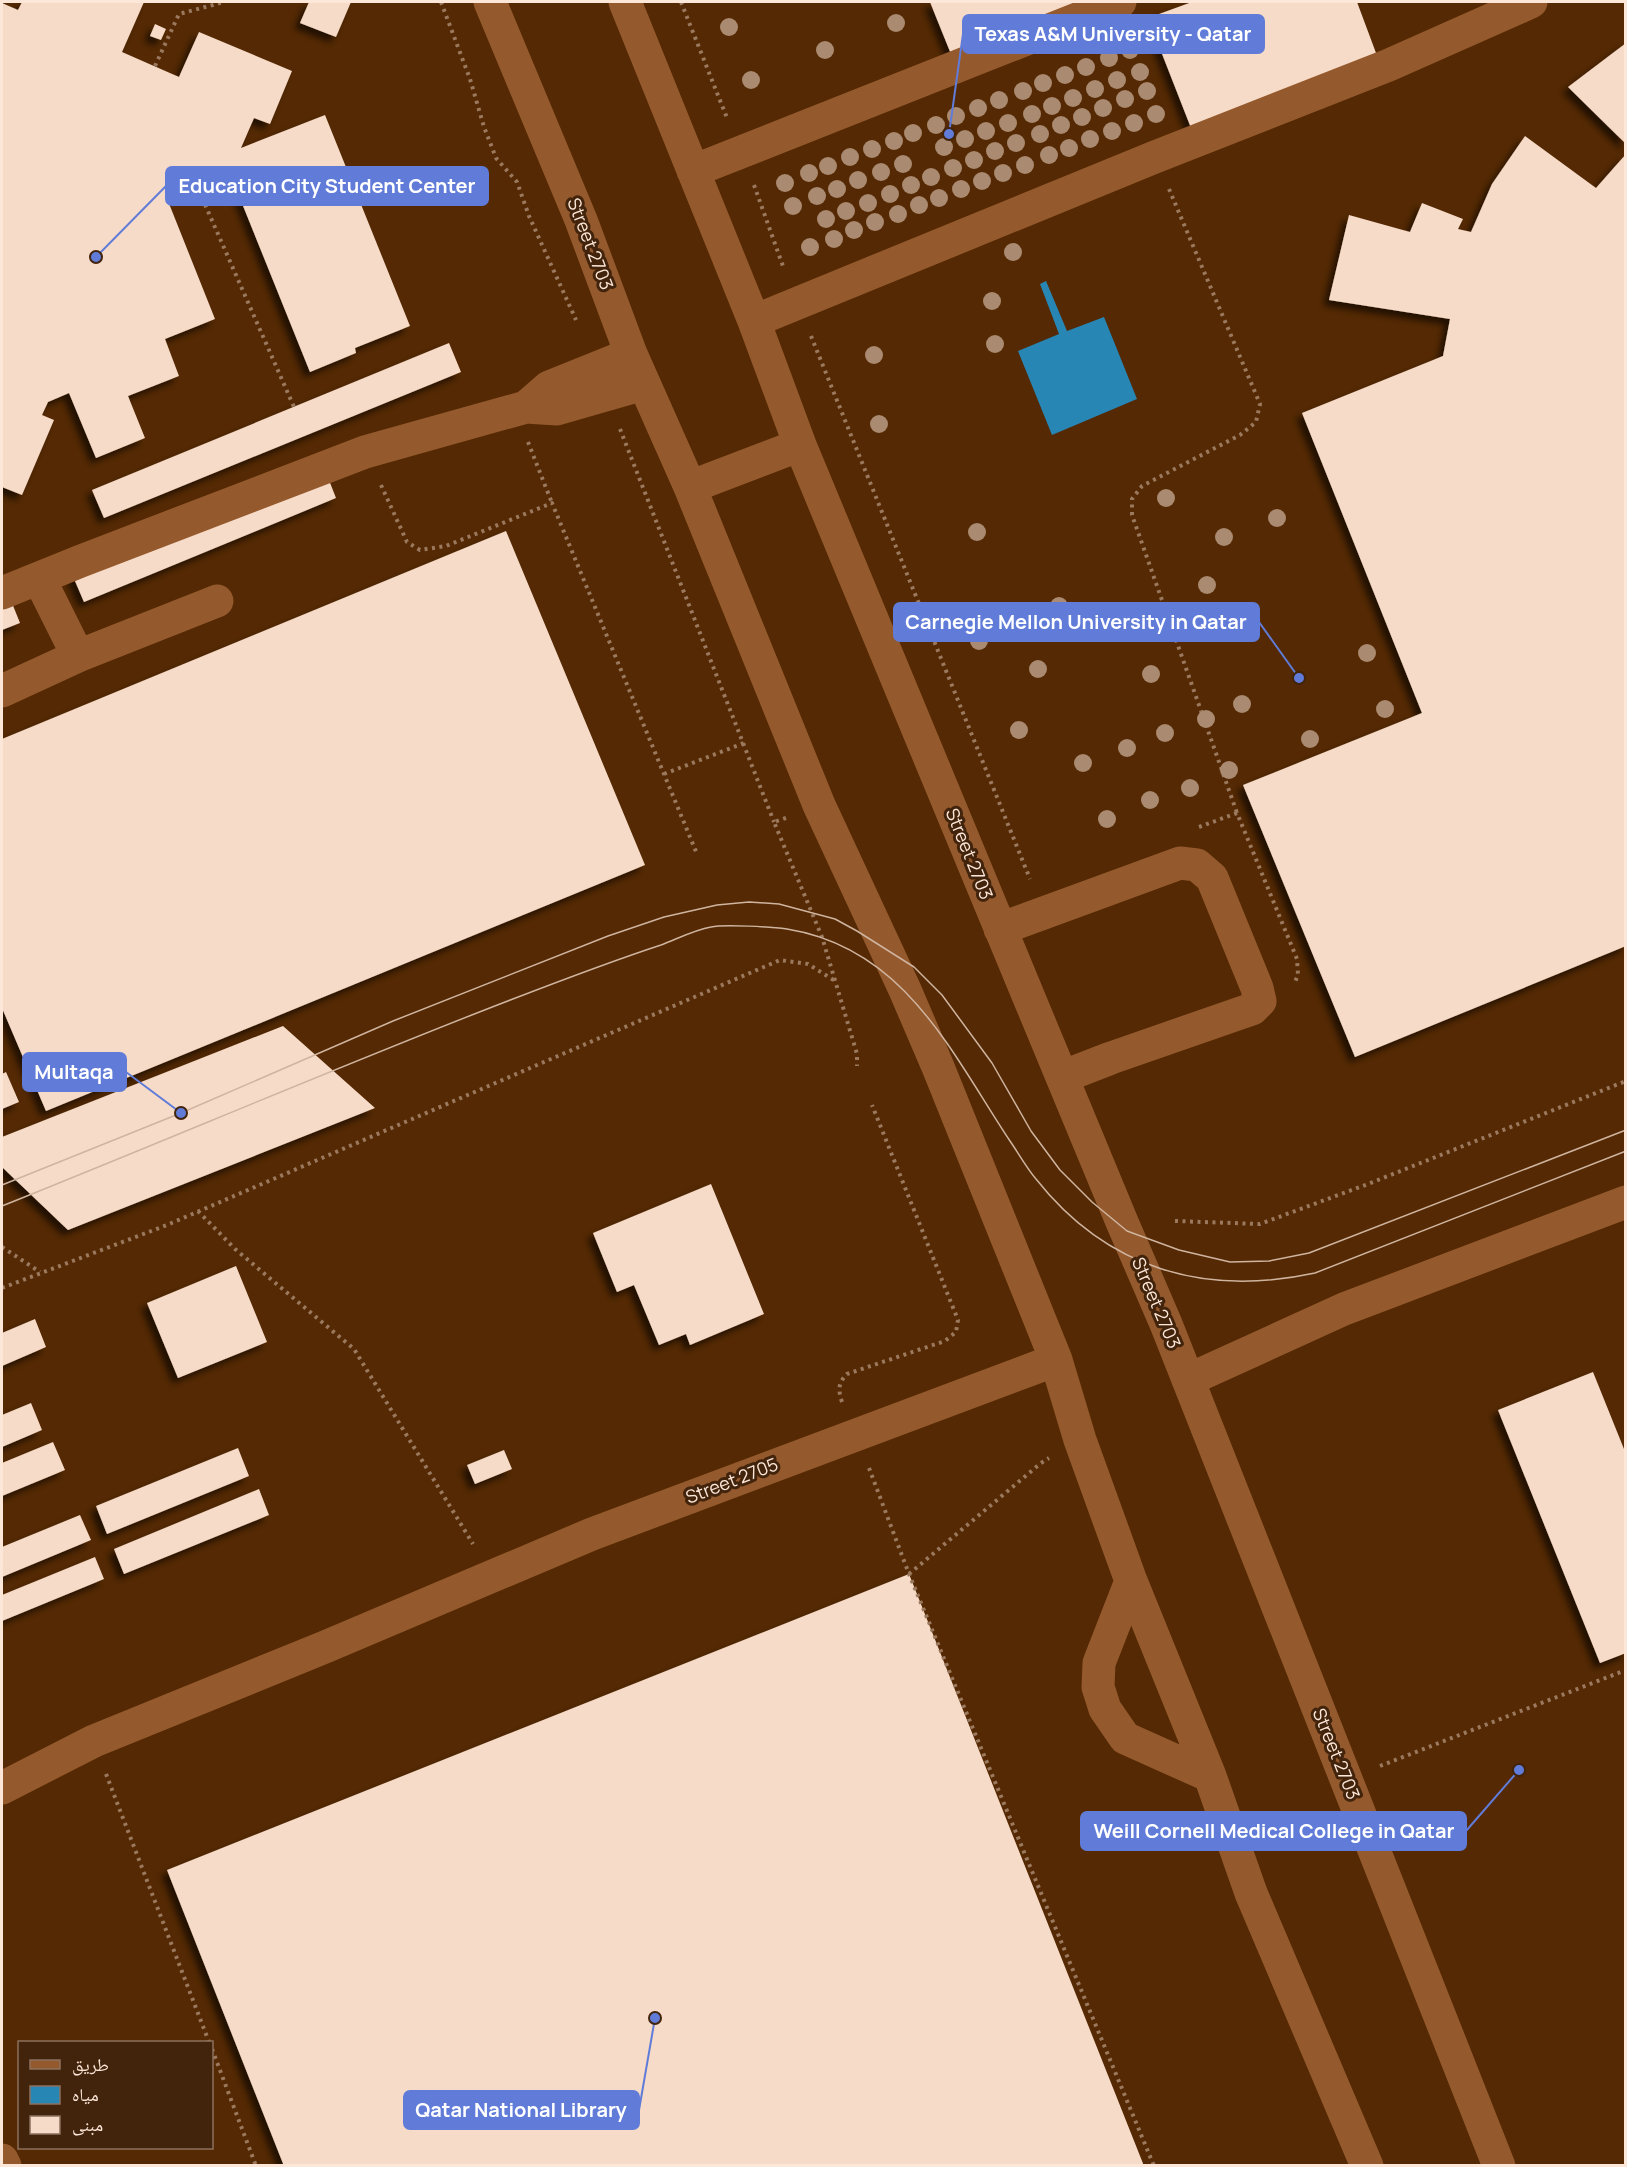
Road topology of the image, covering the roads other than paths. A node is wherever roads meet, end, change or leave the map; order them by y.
1 (490, 2) edge
2 (625, 2) edge
3 (1120, 2) edge
4 (1531, 2) edge
5 (693, 171) junction
6 (754, 321) junction
7 (631, 354) junction
8 (644, 384) junction
9 (520, 409) junction
10 (800, 446) junction
11 (690, 487) junction
12 (39, 578) junction
13 (2, 593) edge
14 (217, 601) dead end
15 (78, 656) junction
16 (2, 691) edge
17 (1000, 929) junction
18 (1062, 1077) junction
19 (1626, 1202) edge
20 (1056, 1359) junction
21 (1188, 1380) junction
22 (1131, 1581) junction
23 (1210, 1776) junction
24 (2, 1788) edge
25 (2, 2160) edge
26 (5, 2166) edge
27 (1367, 2166) edge
28 (1499, 2166) edge

1 - 7 street, Street 2703
2 - 5 street, Street 2703
3 - 5 street
4 - 6 street
5 - 6 street, Street 2703
6 - 10 street, Street 2703
7 - 8 street, Street 2703
7 - 9 street
8 - 9 street
8 - 11 street, Street 2703
9 - 12 street
10 - 11 street
10 - 17 street, Street 2703
11 - 20 street, Street 2703
12 - 13 street
12 - 15 street
14 - 15 street
15 - 16 street
17 - 18 street, Street 2703
17 - 18 street
18 - 21 street, Street 2703
19 - 21 street
20 - 22 street, Street 2703
20 - 24 street, Street 2705
21 - 28 street, Street 2703
22 - 23 street, Street 2703
22 - 23 street
23 - 27 street, Street 2703
25 - 26 street

